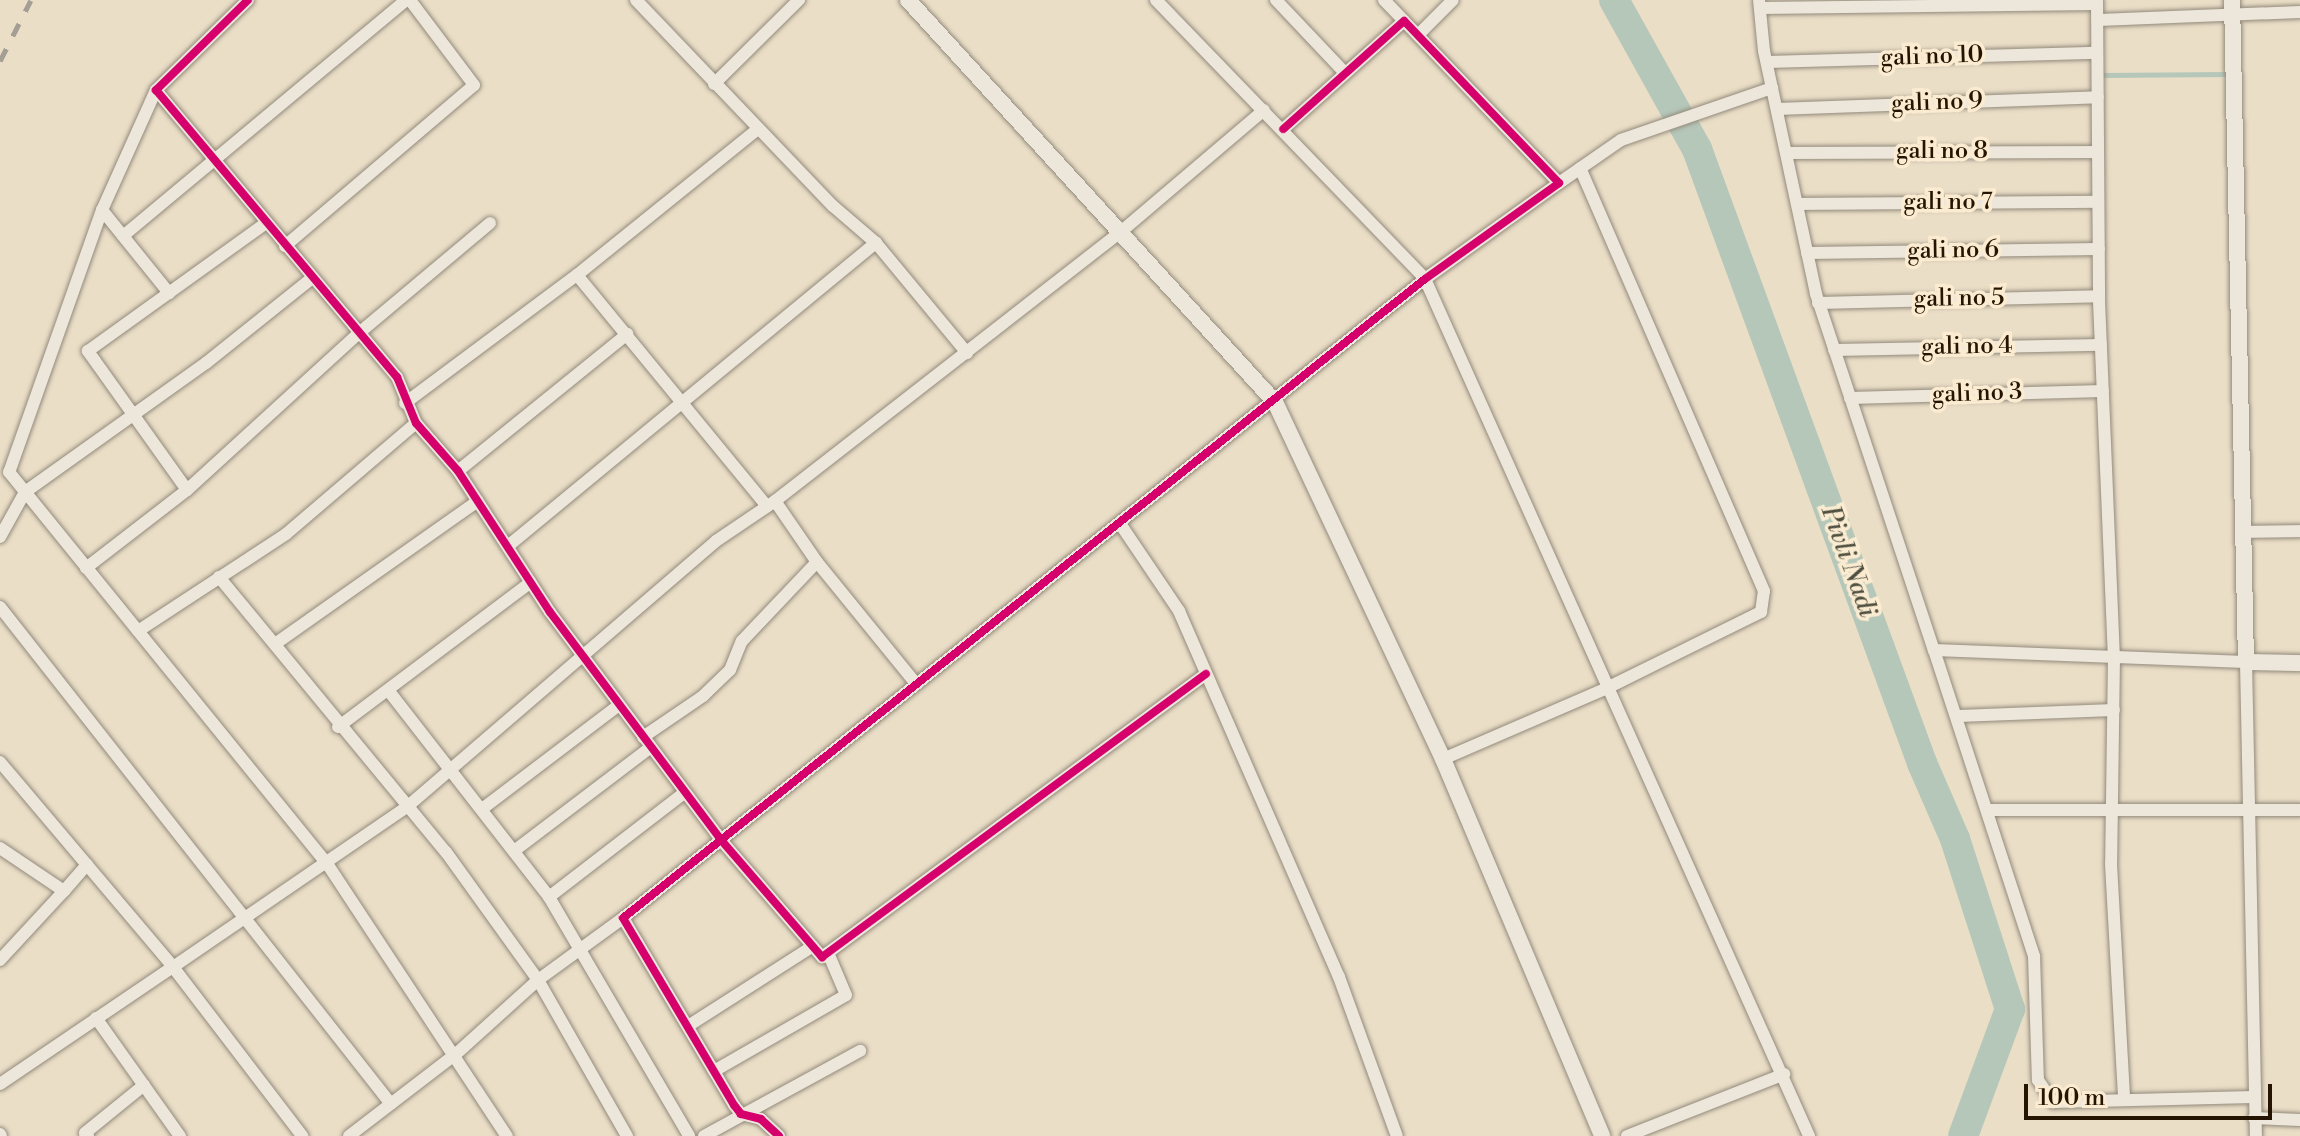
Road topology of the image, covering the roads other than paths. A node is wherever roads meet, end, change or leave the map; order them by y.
1 (248, 0) edge
2 (408, 0) edge
3 (636, 0) edge
4 (799, 0) edge
5 (908, 0) edge
6 (1156, 0) edge
7 (1276, 0) edge
8 (1384, 0) edge
9 (1453, 0) edge
10 (2097, 2) edge
11 (1759, 4) edge
12 (2232, 7) edge
13 (2300, 12) edge
14 (2099, 20) junction
15 (1404, 21) junction
16 (1418, 35) junction
17 (2097, 53) junction
18 (1767, 62) junction
19 (1345, 73) junction
20 (714, 84) junction
21 (1772, 88) junction
22 (156, 90) junction
23 (2098, 97) junction
24 (1777, 109) junction
25 (1264, 110) junction
26 (758, 129) junction
27 (1283, 129) junction
28 (2098, 152) junction
29 (1786, 153) junction
30 (214, 161) junction
31 (1580, 168) junction
32 (1559, 183) junction
33 (2098, 202) junction
34 (1797, 204) junction
35 (102, 210) junction
36 (266, 223) junction
37 (490, 223) dead end
38 (1123, 230) junction
39 (123, 236) junction
40 (876, 243) junction
41 (285, 246) junction
42 (2099, 249) junction
43 (1807, 253) junction
44 (577, 275) junction
45 (312, 278) junction
46 (1425, 279) junction
47 (169, 293) junction
48 (2099, 296) junction
49 (1818, 303) junction
50 (359, 333) junction
51 (627, 334) junction
52 (2101, 345) junction
53 (1834, 350) junction
54 (967, 353) junction
55 (2103, 391) junction
56 (1850, 398) junction
57 (1275, 402) junction
58 (405, 403) junction
59 (685, 404) junction
60 (134, 414) junction
61 (416, 423) junction
62 (458, 471) junction
63 (187, 490) junction
64 (25, 492) junction
65 (478, 501) junction
66 (771, 504) junction
67 (1121, 525) junction
68 (2300, 531) edge
69 (2244, 532) junction
70 (0, 537) edge
71 (508, 546) junction
72 (817, 562) junction
73 (86, 568) junction
74 (219, 577) junction
75 (531, 582) junction
76 (0, 607) edge
77 (138, 631) junction
78 (275, 644) junction
79 (1934, 650) junction
80 (2114, 657) junction
81 (584, 658) junction
82 (2246, 662) junction
83 (2300, 663) edge
84 (1206, 674) junction
85 (916, 684) junction
86 (1607, 688) junction
87 (388, 690) junction
88 (619, 705) junction
89 (2114, 710) junction
90 (1958, 716) junction
91 (338, 727) junction
92 (647, 742) junction
93 (1443, 759) junction
94 (0, 762) edge
95 (452, 770) junction
96 (684, 793) junction
97 (408, 806) junction
98 (482, 809) junction
99 (2112, 809) junction
100 (1989, 810) junction
101 (2248, 810) junction
102 (2300, 810) edge
103 (721, 840) junction
104 (0, 848) edge
105 (514, 851) junction
106 (87, 865) junction
107 (328, 865) junction
108 (64, 891) junction
109 (549, 897) junction
110 (623, 918) junction
111 (247, 920) junction
112 (813, 946) junction
113 (583, 948) junction
114 (828, 953) junction
115 (1, 956) edge
116 (173, 967) junction
117 (538, 980) junction
118 (96, 1018) junction
119 (688, 1026) junction
120 (860, 1051) dead end
121 (456, 1054) junction
122 (714, 1071) junction
123 (1784, 1074) junction
124 (0, 1084) edge
125 (144, 1085) junction
126 (2253, 1097) junction
127 (2124, 1100) junction
128 (391, 1104) junction
129 (741, 1114) junction
130 (2254, 1119) junction
131 (2300, 1120) edge
132 (88, 1136) edge
133 (180, 1136) edge
134 (302, 1136) edge
135 (349, 1136) edge
136 (507, 1136) edge
137 (627, 1136) edge
138 (689, 1136) edge
139 (704, 1136) edge
140 (779, 1136) edge
141 (1397, 1136) edge
142 (1602, 1136) edge
143 (1627, 1136) edge
144 (1809, 1136) edge
145 (2256, 1136) edge

1 - 22 street
2 - 30 street
2 - 41 street
3 - 20 street
4 - 20 street
5 - 38 street
6 - 25 street
7 - 19 street
8 - 15 street
9 - 16 street
10 - 11 street
10 - 14 street
11 - 18 street
12 - 13 street
12 - 14 street
12 - 69 street
14 - 17 street
15 - 16 street
15 - 19 street
16 - 32 street
17 - 18 street, gali no 10
17 - 23 street
18 - 21 street
19 - 27 street
20 - 26 street
21 - 24 street
21 - 31 street
22 - 30 street
22 - 35 street
23 - 24 street, gali no 9
23 - 28 street
24 - 29 street
25 - 27 street
25 - 38 street
26 - 40 street
26 - 44 street
27 - 46 street
28 - 29 street, gali no 8
28 - 33 street
29 - 34 street
30 - 36 street
30 - 39 street
31 - 32 street
31 - 86 street
32 - 46 street
33 - 34 street, gali no 7
33 - 42 street
34 - 43 street
35 - 39 street
35 - 64 street
36 - 41 street
36 - 47 street
37 - 50 street
38 - 54 street
38 - 57 street
39 - 47 street
40 - 54 street
40 - 59 street
41 - 45 street
42 - 43 street, gali no 6
42 - 48 street
43 - 49 street
44 - 51 street
44 - 58 street
45 - 50 street
45 - 60 street
46 - 57 street
46 - 86 street
47 - 60 street
48 - 49 street, gali no 5
48 - 52 street
49 - 53 street
50 - 58 street
50 - 63 street
51 - 59 street
51 - 62 street
52 - 53 street, gali no 4
52 - 55 street
53 - 56 street
54 - 66 street
55 - 56 street, gali no 3
55 - 80 street
56 - 79 street
57 - 67 street
57 - 93 street
58 - 61 street
59 - 66 street
59 - 71 street
60 - 63 street
60 - 64 street
61 - 62 street
61 - 74 street
62 - 65 street
63 - 73 street
64 - 70 street
64 - 73 street
65 - 71 street
65 - 78 street
66 - 72 street
66 - 81 street
67 - 84 street
67 - 85 street
68 - 69 street
69 - 82 street
71 - 75 street
72 - 85 street
72 - 92 street
73 - 77 street
74 - 77 street
74 - 78 street
75 - 81 street
75 - 87 street
76 - 111 street
77 - 107 street
78 - 91 street
79 - 80 street
79 - 90 street
80 - 82 street
80 - 89 street
81 - 88 street
81 - 95 street
82 - 83 street
82 - 101 street
84 - 114 street
84 - 141 street
85 - 103 street
86 - 93 street
86 - 123 street
87 - 91 street
87 - 95 street
88 - 92 street
88 - 98 street
89 - 90 street
89 - 99 street
90 - 100 street
91 - 97 street
92 - 96 street
92 - 105 street
93 - 142 street
94 - 106 street
95 - 97 street
95 - 98 street
96 - 103 street
96 - 109 street
97 - 107 street
97 - 117 street
98 - 105 street
99 - 100 street
99 - 101 street
99 - 127 street
100 - 127 street
101 - 102 street
101 - 126 street
103 - 110 street
103 - 112 street
104 - 108 street
105 - 109 street
106 - 108 street
106 - 116 street
107 - 111 street
107 - 121 street
108 - 115 street
109 - 113 street
110 - 113 street
110 - 119 street
111 - 116 street
111 - 128 street
112 - 114 street
112 - 119 street
113 - 117 street
113 - 138 street
114 - 122 street
116 - 118 street
116 - 134 street
117 - 121 street
117 - 137 street
118 - 124 street
118 - 125 street
119 - 122 street
120 - 129 street
121 - 128 street
121 - 136 street
122 - 129 street
123 - 143 street
123 - 144 street
125 - 132 street
125 - 133 street
126 - 127 street
126 - 130 street
128 - 135 street
129 - 139 street
129 - 140 street
130 - 131 street
130 - 145 street

